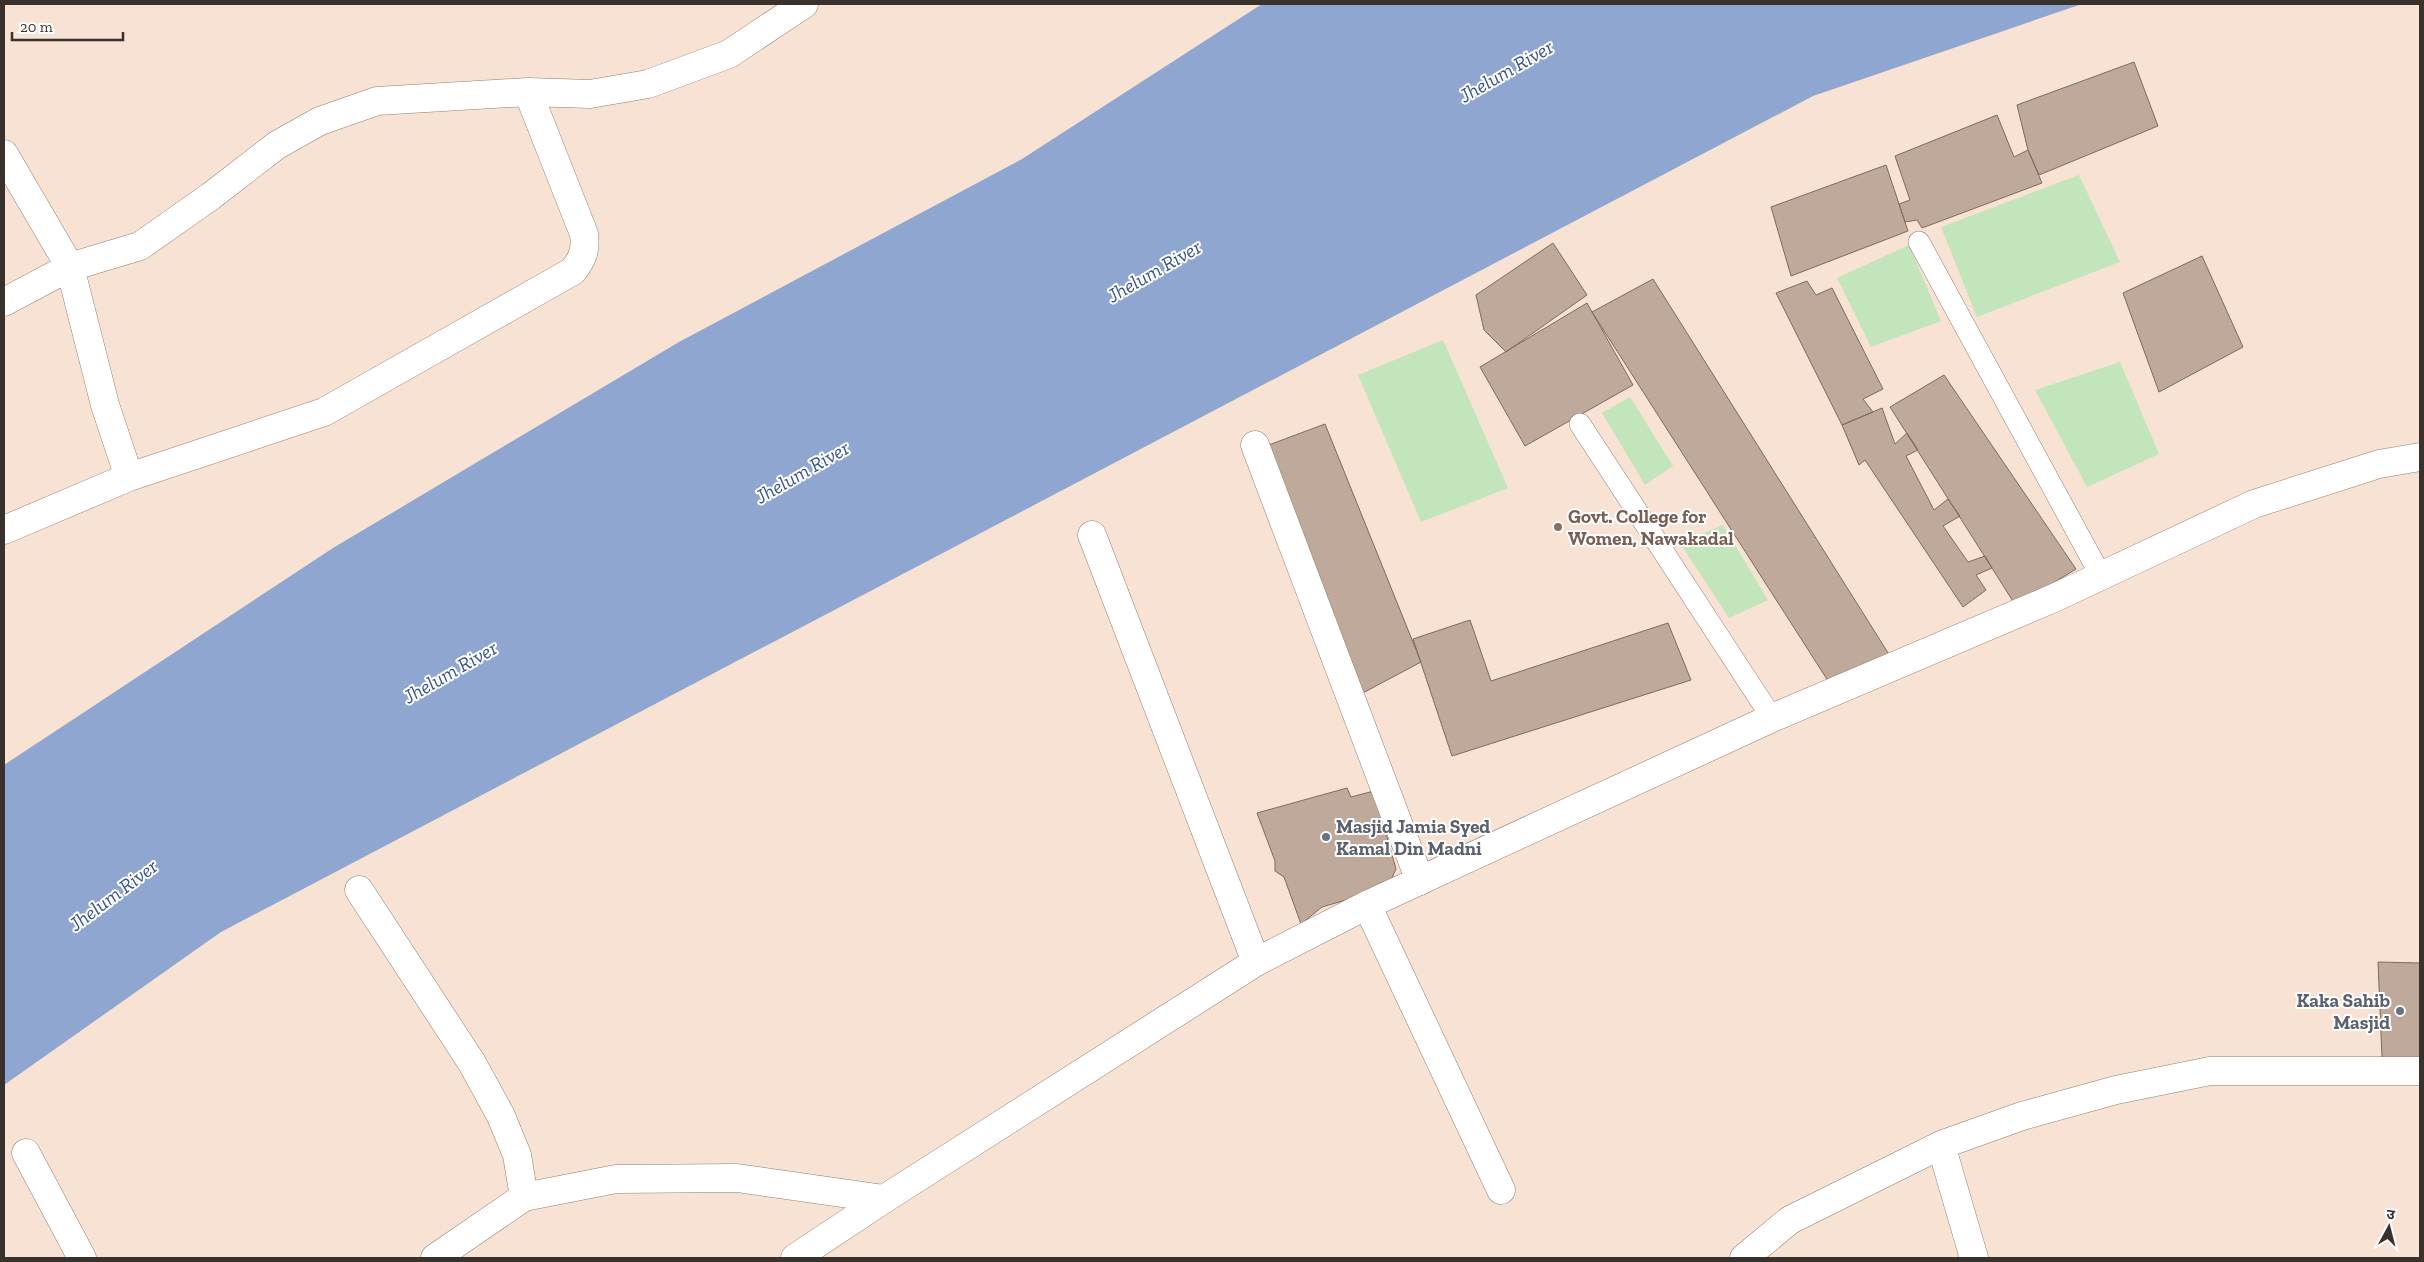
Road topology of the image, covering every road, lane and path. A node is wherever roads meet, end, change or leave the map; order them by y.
1 (804, 4) edge
2 (528, 92) junction
3 (4, 154) edge
4 (1919, 242) dead end
5 (70, 267) junction
6 (4, 302) edge
7 (1580, 424) dead end
8 (1255, 445) dead end
9 (2420, 457) edge
10 (129, 477) junction
11 (4, 530) edge
12 (1092, 534) dead end
13 (2101, 576) junction
14 (1772, 718) junction
15 (1420, 881) junction
16 (359, 890) dead end
17 (1367, 906) junction
18 (1256, 962) junction
19 (2420, 1071) edge
20 (1941, 1146) junction
21 (26, 1153) dead end
22 (1501, 1190) dead end
23 (524, 1197) junction
24 (884, 1199) junction
25 (82, 1258) edge
26 (435, 1258) edge
27 (795, 1258) edge
28 (1744, 1258) edge
29 (1974, 1258) edge

1 - 2 street
2 - 5 street
2 - 10 street
3 - 5 street
4 - 13 lane
5 - 6 street
5 - 10 street
7 - 14 lane
8 - 15 street
9 - 13 street
10 - 11 street
12 - 18 street
13 - 14 street
14 - 15 street
15 - 17 street
16 - 23 street
17 - 18 street
17 - 22 street
18 - 24 street
19 - 20 street
20 - 28 street
20 - 29 street
21 - 25 street
23 - 24 street
23 - 26 street
24 - 27 street

